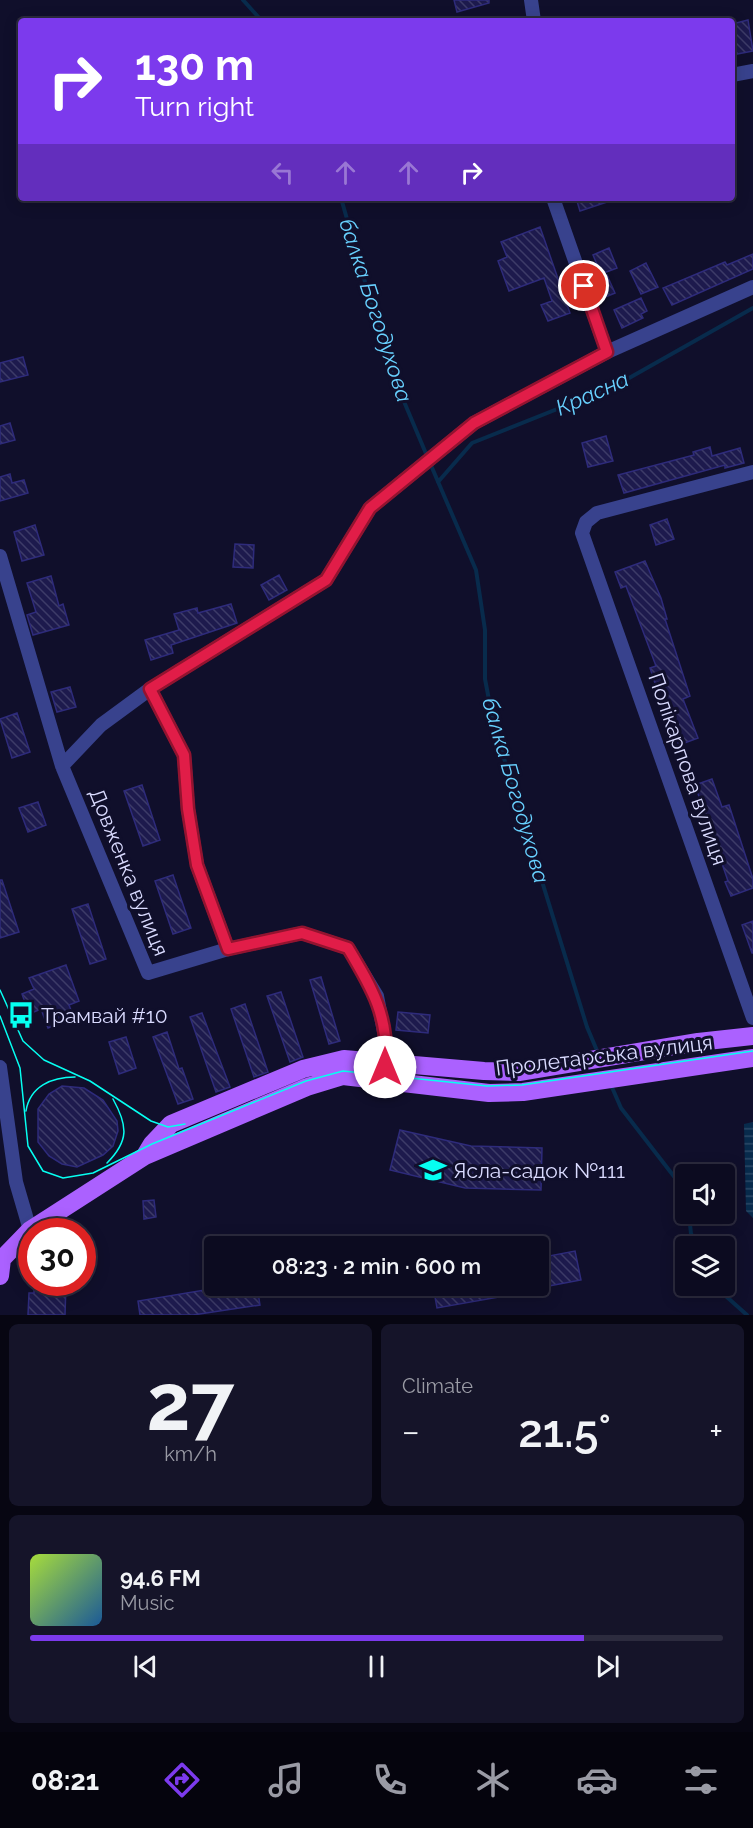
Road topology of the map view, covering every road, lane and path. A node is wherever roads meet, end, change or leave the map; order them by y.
1 (531, 0) edge
2 (534, 18) edge
3 (753, 70) edge
4 (735, 74) edge
5 (554, 201) edge
6 (753, 287) edge
7 (607, 352) junction
8 (753, 472) edge
9 (0, 556) edge
10 (150, 689) junction
11 (62, 766) junction
12 (228, 949) junction
13 (753, 1018) edge
14 (753, 1036) edge
15 (753, 1058) edge
16 (386, 1061) junction
17 (0, 1067) edge
18 (384, 1081) junction
19 (145, 1156) junction
20 (26, 1218) edge
21 (49, 1218) edge
22 (18, 1242) edge
23 (0, 1276) edge

1 - 2 street
3 - 4 street
5 - 7 street
6 - 7 street
7 - 10 street
8 - 13 street, Полікарпова вулиця
9 - 11 street, Довженка вулиця
10 - 11 street
10 - 12 street
11 - 12 street, Довженка вулиця
12 - 16 street, Довженка вулиця
14 - 16 main road, Пролетарська вулиця
15 - 18 main road, Пролетарська вулиця
16 - 18 street, Довженка вулиця
16 - 19 main road, Пролетарська вулиця
17 - 20 street
18 - 19 main road, Пролетарська вулиця
19 - 21 main road
22 - 23 main road

